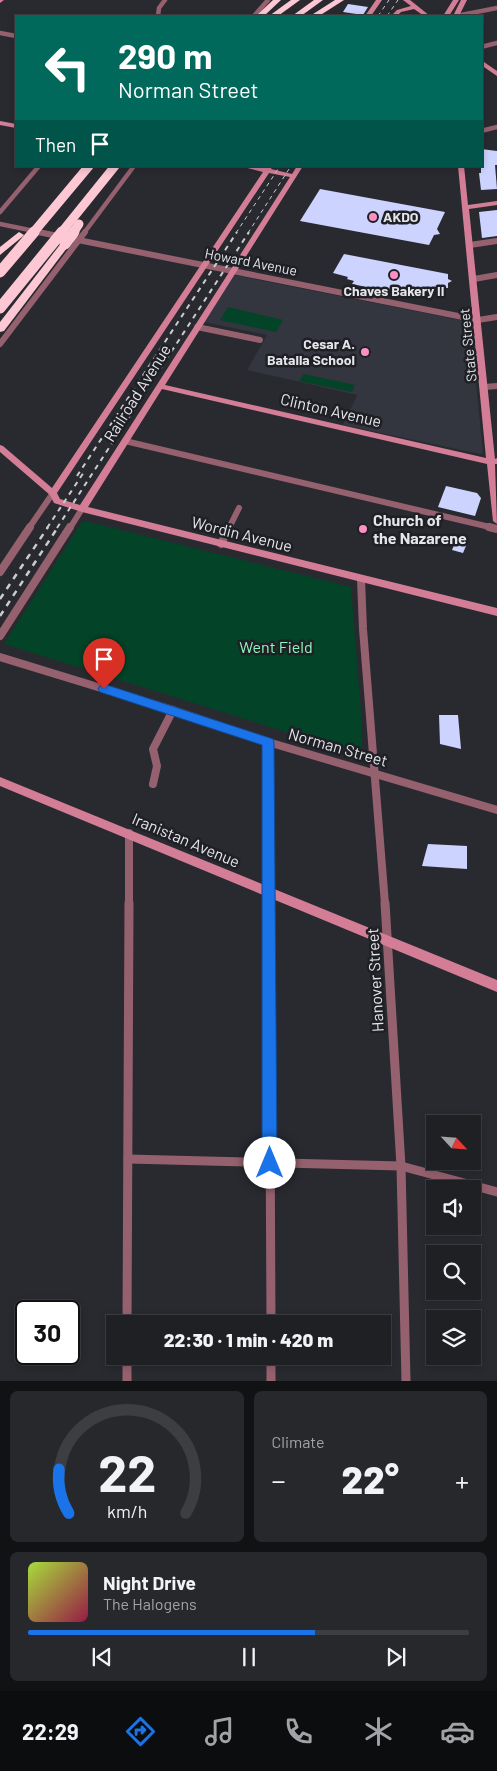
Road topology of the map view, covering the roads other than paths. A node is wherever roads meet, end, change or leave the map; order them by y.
1 (165, 0) edge
2 (268, 0) edge
3 (277, 0) edge
4 (296, 0) edge
5 (319, 0) edge
6 (340, 0) edge
7 (379, 0) edge
8 (406, 0) edge
9 (456, 0) edge
10 (464, 0) edge
11 (414, 7) junction
12 (497, 8) edge
13 (158, 15) edge
14 (255, 15) edge
15 (261, 15) edge
16 (274, 15) edge
17 (297, 15) edge
18 (316, 15) edge
19 (369, 15) edge
20 (395, 15) edge
21 (426, 15) edge
22 (447, 15) edge
23 (456, 15) edge
24 (461, 15) edge
25 (0, 33) edge
26 (15, 36) edge
27 (497, 43) edge
28 (483, 46) edge
29 (483, 64) edge
30 (497, 74) edge
31 (0, 122) edge
32 (15, 126) edge
33 (497, 127) edge
34 (483, 130) edge
35 (38, 167) edge
36 (88, 167) edge
37 (114, 167) edge
38 (133, 167) edge
39 (256, 167) edge
40 (299, 167) edge
41 (460, 167) edge
42 (268, 168) edge
43 (294, 176) junction
44 (72, 186) junction
45 (497, 203) edge
46 (466, 207) junction
47 (0, 212) edge
48 (75, 215) junction
49 (0, 224) edge
50 (79, 240) junction
51 (497, 241) edge
52 (470, 245) junction
53 (0, 252) edge
54 (203, 265) junction
55 (233, 271) junction
56 (0, 272) edge
57 (497, 276) edge
58 (474, 279) junction
59 (0, 308) edge
60 (497, 317) edge
61 (478, 320) junction
62 (197, 327) junction
63 (0, 329) edge
64 (260, 340) dead end
65 (0, 344) edge
66 (159, 386) junction
67 (497, 386) edge
68 (484, 388) junction
69 (125, 442) junction
70 (0, 448) edge
71 (494, 462) edge
72 (52, 493) junction
73 (239, 508) dead end
74 (82, 509) junction
75 (497, 521) edge
76 (497, 529) edge
77 (221, 544) junction
78 (0, 572) edge
79 (361, 579) junction
80 (497, 612) edge
81 (0, 636) edge
82 (0, 657) edge
83 (173, 710) junction
84 (268, 742) junction
85 (375, 773) junction
86 (0, 781) edge
87 (153, 784) dead end
88 (497, 810) edge
89 (129, 833) junction
90 (268, 892) junction
91 (388, 941) junction
92 (497, 986) edge
93 (128, 1160) junction
94 (270, 1163) junction
95 (401, 1166) junction
96 (497, 1192) edge
97 (127, 1315) edge
98 (271, 1315) edge
99 (127, 1365) edge
100 (271, 1365) edge
101 (127, 1381) edge
102 (271, 1381) edge
103 (406, 1381) edge

1 - 13 street
2 - 14 street
3 - 15 highway
4 - 16 highway
5 - 17 highway
6 - 18 highway
7 - 19 street
8 - 11 street
9 - 22 street
10 - 23 street
11 - 20 street
11 - 21 street
12 - 24 street
25 - 26 street
27 - 28 street
29 - 30 street
31 - 32 street
33 - 34 street
35 - 47 street
36 - 44 highway, bridge
37 - 48 highway, bridge
38 - 50 street
39 - 42 street
40 - 43 street, Railroad Avenue
41 - 46 street, State Street
42 - 43 street
42 - 54 street, Railroad Avenue
43 - 55 street, Railroad Avenue
44 - 53 highway, bridge
44 - 56 highway, bridge
45 - 46 street
46 - 52 street, State Street
48 - 59 highway, bridge
48 - 63 highway, bridge
49 - 50 street, Howard Avenue
50 - 54 street, Howard Avenue
50 - 65 street
51 - 52 street
52 - 58 street, State Street
54 - 55 street, Howard Avenue
54 - 72 street, Railroad Avenue
55 - 61 street, Howard Avenue
55 - 62 street, Railroad Avenue
57 - 58 street
58 - 61 street, State Street
60 - 61 street, Howard Avenue
61 - 68 street, State Street
62 - 64 street
62 - 66 street, Railroad Avenue
66 - 69 street, Railroad Avenue
66 - 71 street, Clinton Avenue
67 - 68 street
68 - 71 street, State Street
69 - 74 street, Railroad Avenue
69 - 76 street
70 - 72 street, Wordin Avenue
71 - 75 street, State Street
72 - 74 street, Wordin Avenue
72 - 78 street, Railroad Avenue
73 - 77 street
74 - 77 street, Wordin Avenue
74 - 81 street, Railroad Avenue
77 - 79 street, Wordin Avenue
79 - 80 street, Wordin Avenue
79 - 85 street, Hanover Street
82 - 83 street, Norman Street
83 - 84 street, Norman Street
83 - 87 street
84 - 85 street, Norman Street
84 - 90 street
85 - 88 street, Norman Street
85 - 91 street, Hanover Street
86 - 89 street, Iranistan Avenue
89 - 90 street, Iranistan Avenue
89 - 93 street
90 - 91 street, Iranistan Avenue
90 - 94 street
91 - 92 street, Iranistan Avenue
91 - 95 street, Hanover Street
93 - 94 street
93 - 97 street
94 - 95 street
94 - 98 street
95 - 96 street
95 - 103 street, Hanover Street
99 - 101 street
100 - 102 street

